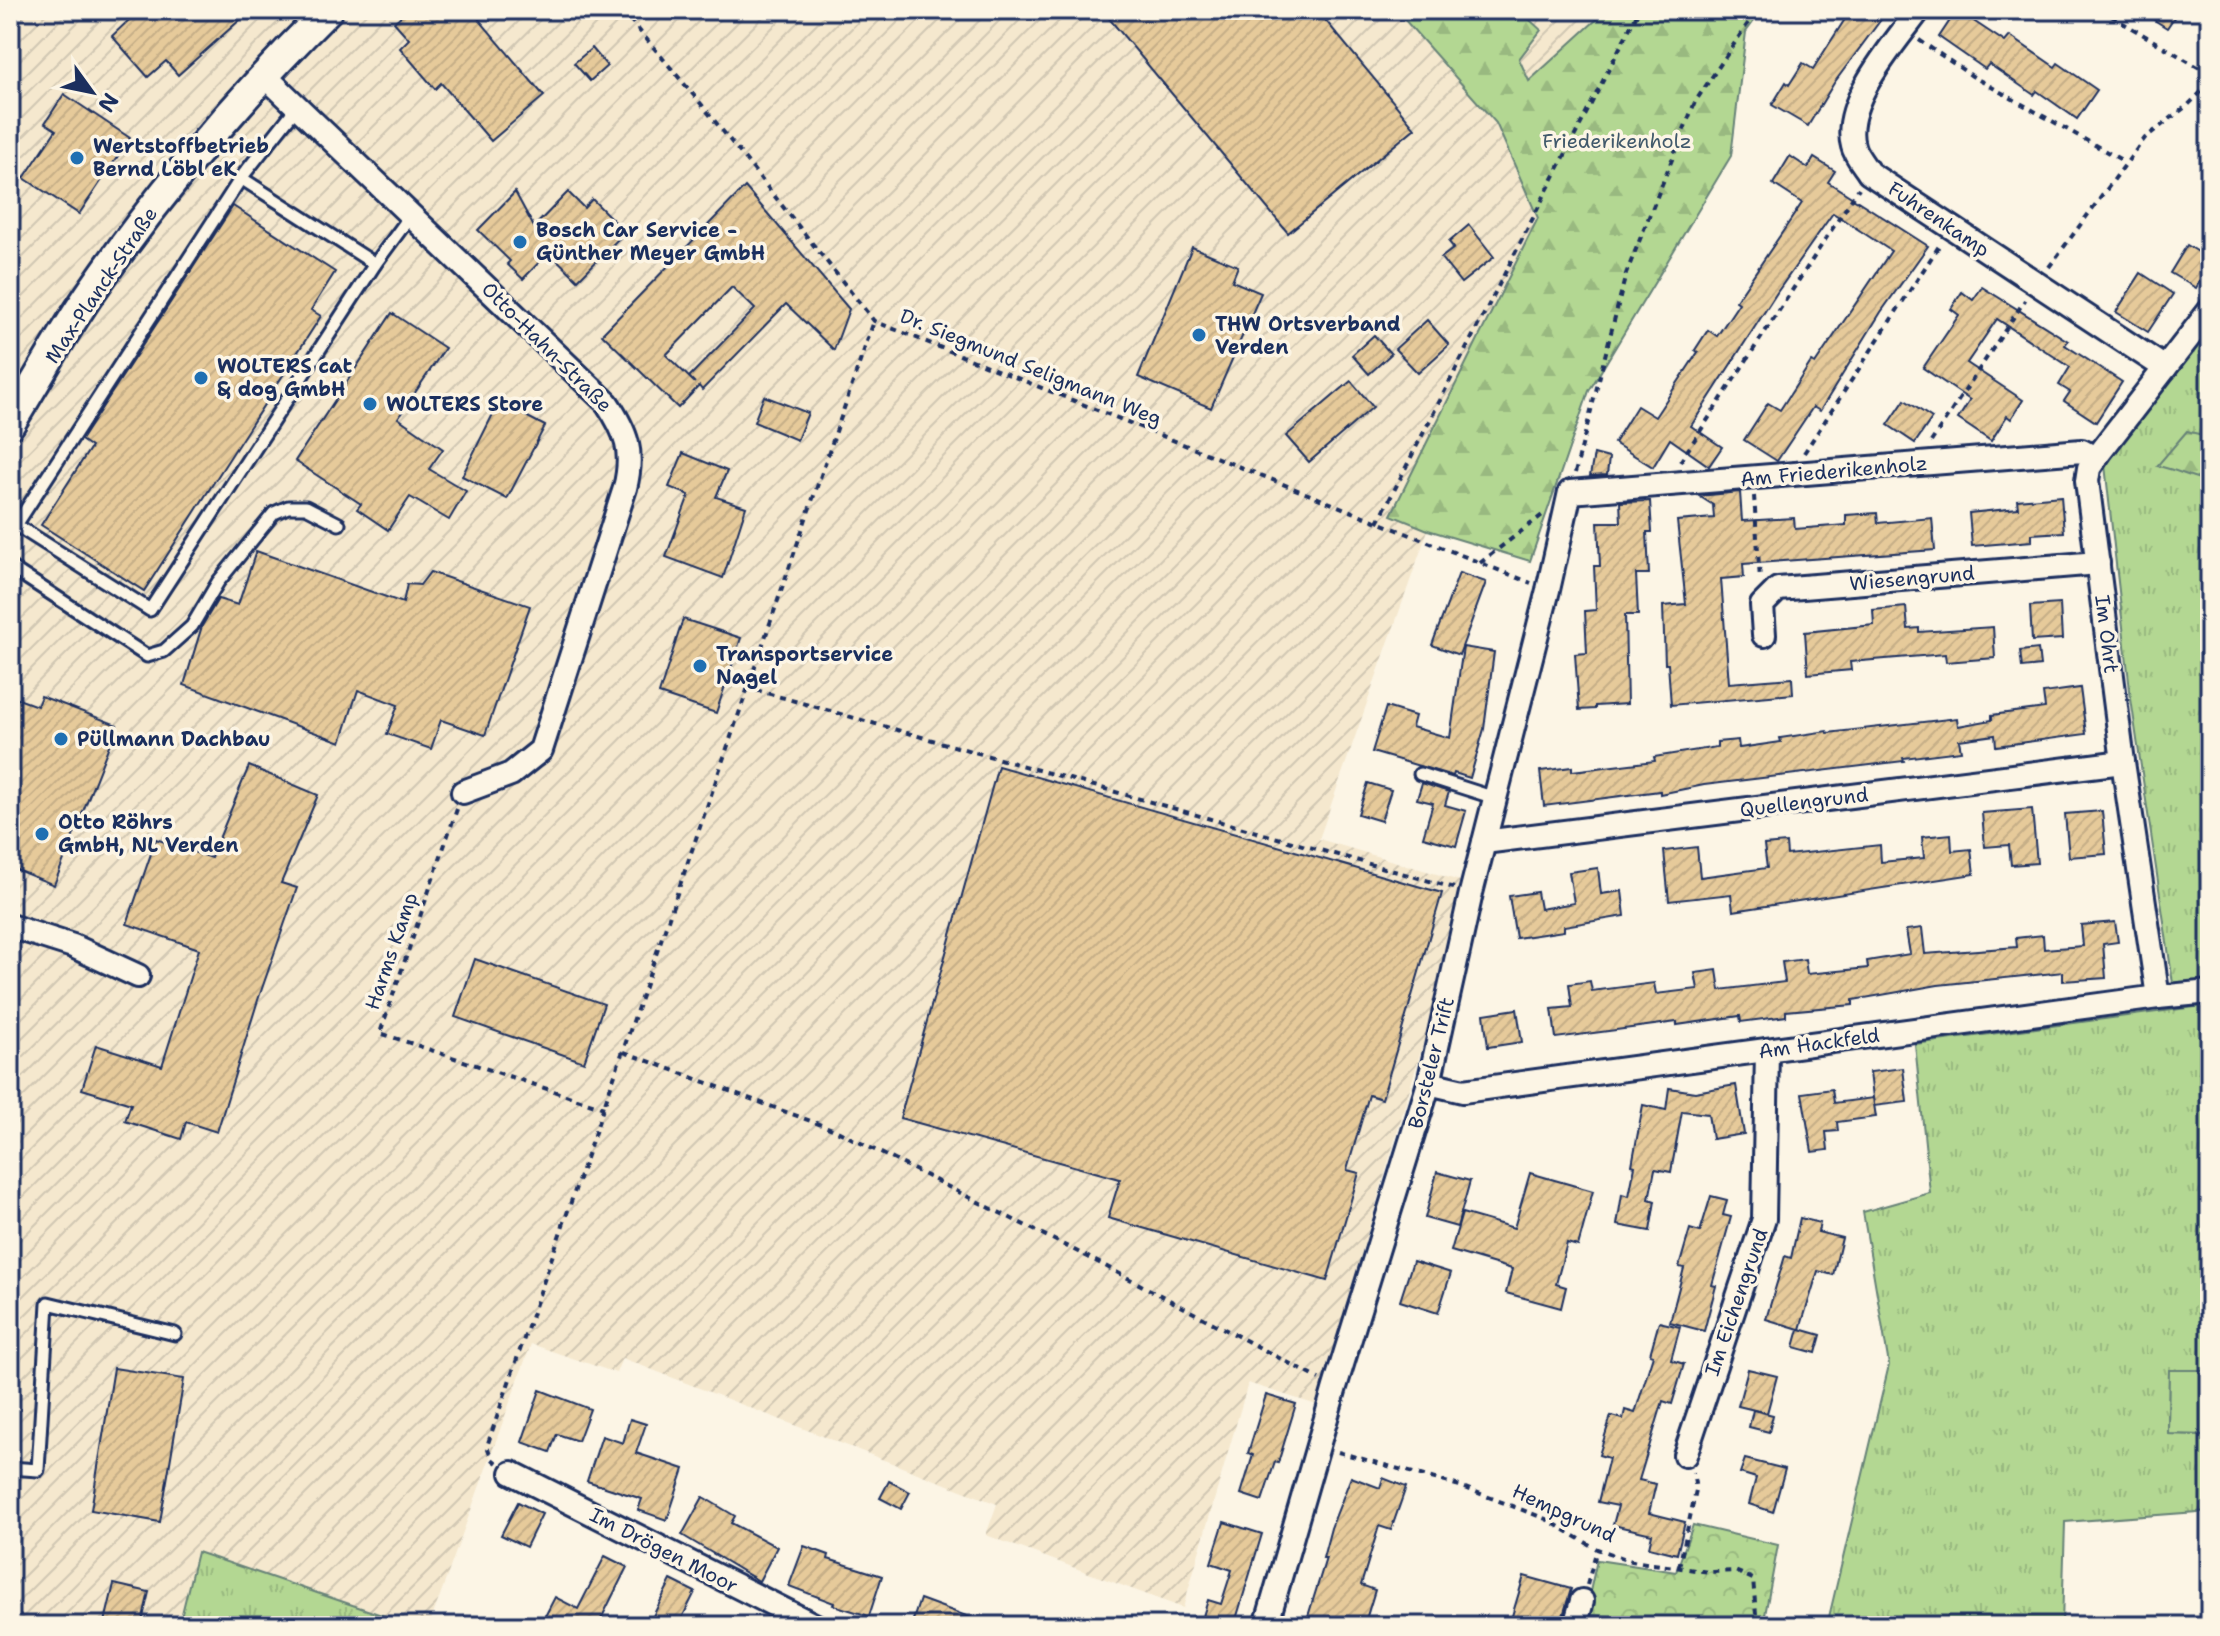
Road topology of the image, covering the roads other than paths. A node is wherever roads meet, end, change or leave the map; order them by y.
1 (328, 10) edge
2 (1919, 10) edge
3 (263, 74) junction
4 (297, 107) junction
5 (241, 178) junction
6 (411, 215) junction
7 (375, 264) junction
8 (2210, 310) edge
9 (2165, 368) junction
10 (10, 424) edge
11 (2095, 458) junction
12 (1570, 492) joint
13 (339, 524) dead end
14 (2098, 563) junction
15 (10, 567) edge
16 (1764, 635) dead end
17 (2123, 762) junction
18 (1420, 774) dead end
19 (463, 792) road end
20 (1495, 798) junction
21 (1484, 842) junction
22 (10, 926) edge
23 (138, 976) dead end
24 (2210, 992) edge
25 (2158, 997) junction
26 (1767, 1050) junction
27 (1429, 1083) junction
28 (175, 1334) dead end
29 (1685, 1455) road end
30 (10, 1468) edge
31 (512, 1473) road end
32 (1582, 1601) road end
33 (816, 1626) edge
34 (1266, 1626) edge
35 (1575, 1626) edge

1 - 3 street, Max-Planck-Straße
2 - 9 street, Fuhrenkamp
3 - 4 street, Otto-Hahn-Straße
3 - 10 street, Max-Planck-Straße
4 - 5 lane
4 - 6 street, Otto-Hahn-Straße
5 - 7 lane
5 - 7 lane
6 - 7 lane
6 - 19 street, Otto-Hahn-Straße
8 - 9 street, Im Ohrt
9 - 11 street, Im Ohrt
11 - 12 street, Am Friederikenholz
11 - 14 street, Im Ohrt
12 - 20 street, Borsteler Trift
13 - 15 lane
14 - 16 street, Wiesengrund
14 - 17 street, Im Ohrt
17 - 21 street, Quellengrund
17 - 25 street, Im Ohrt
18 - 20 lane
20 - 21 street, Borsteler Trift
21 - 27 street, Borsteler Trift
22 - 23 street
24 - 25 street, Am Hackfeld
25 - 26 street, Am Hackfeld
26 - 27 street, Am Hackfeld
26 - 29 street, Im Eichengrund
27 - 34 street, Borsteler Trift
28 - 30 lane
31 - 33 street, Im Drögen Moor
32 - 35 street

